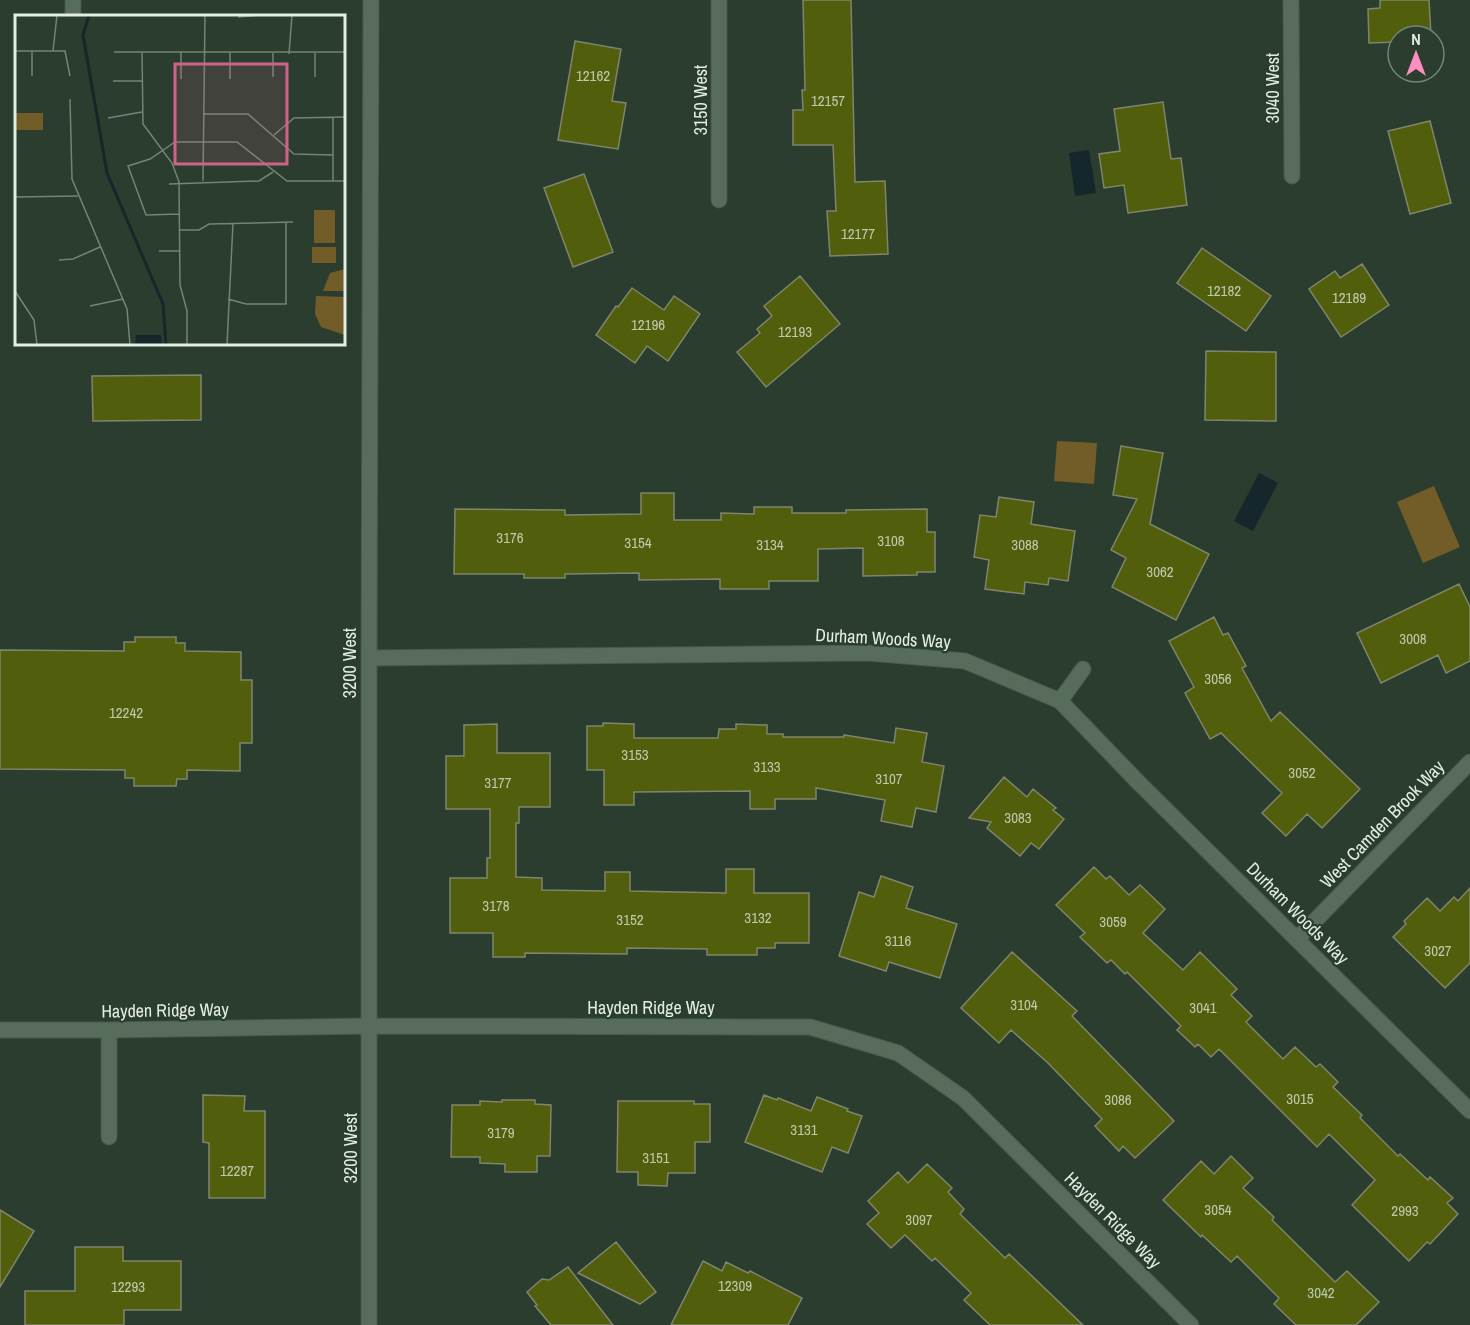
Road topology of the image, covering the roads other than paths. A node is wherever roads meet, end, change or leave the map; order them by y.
1 (371, 0) edge
2 (719, 0) edge
3 (1291, 0) edge
4 (1292, 176) dead end
5 (719, 200) dead end
6 (369, 658) junction
7 (1083, 669) dead end
8 (1060, 701) junction
9 (1470, 762) edge
10 (1297, 939) junction
11 (370, 1026) junction
12 (0, 1030) edge
13 (109, 1030) junction
14 (1470, 1111) edge
15 (109, 1137) dead end
16 (369, 1325) edge
17 (1191, 1325) edge

1 - 6 street, 3200 West
2 - 5 street, 3150 West
3 - 4 street, 3040 West
6 - 8 street, Durham Woods Way
6 - 11 street, 3200 West
7 - 8 street
8 - 10 street, Durham Woods Way
9 - 10 street, West Camden Brook Way
10 - 14 street, Durham Woods Way
11 - 13 street, Hayden Ridge Way
11 - 16 street, 3200 West
11 - 17 street, Hayden Ridge Way
12 - 13 street, Hayden Ridge Way
13 - 15 street

